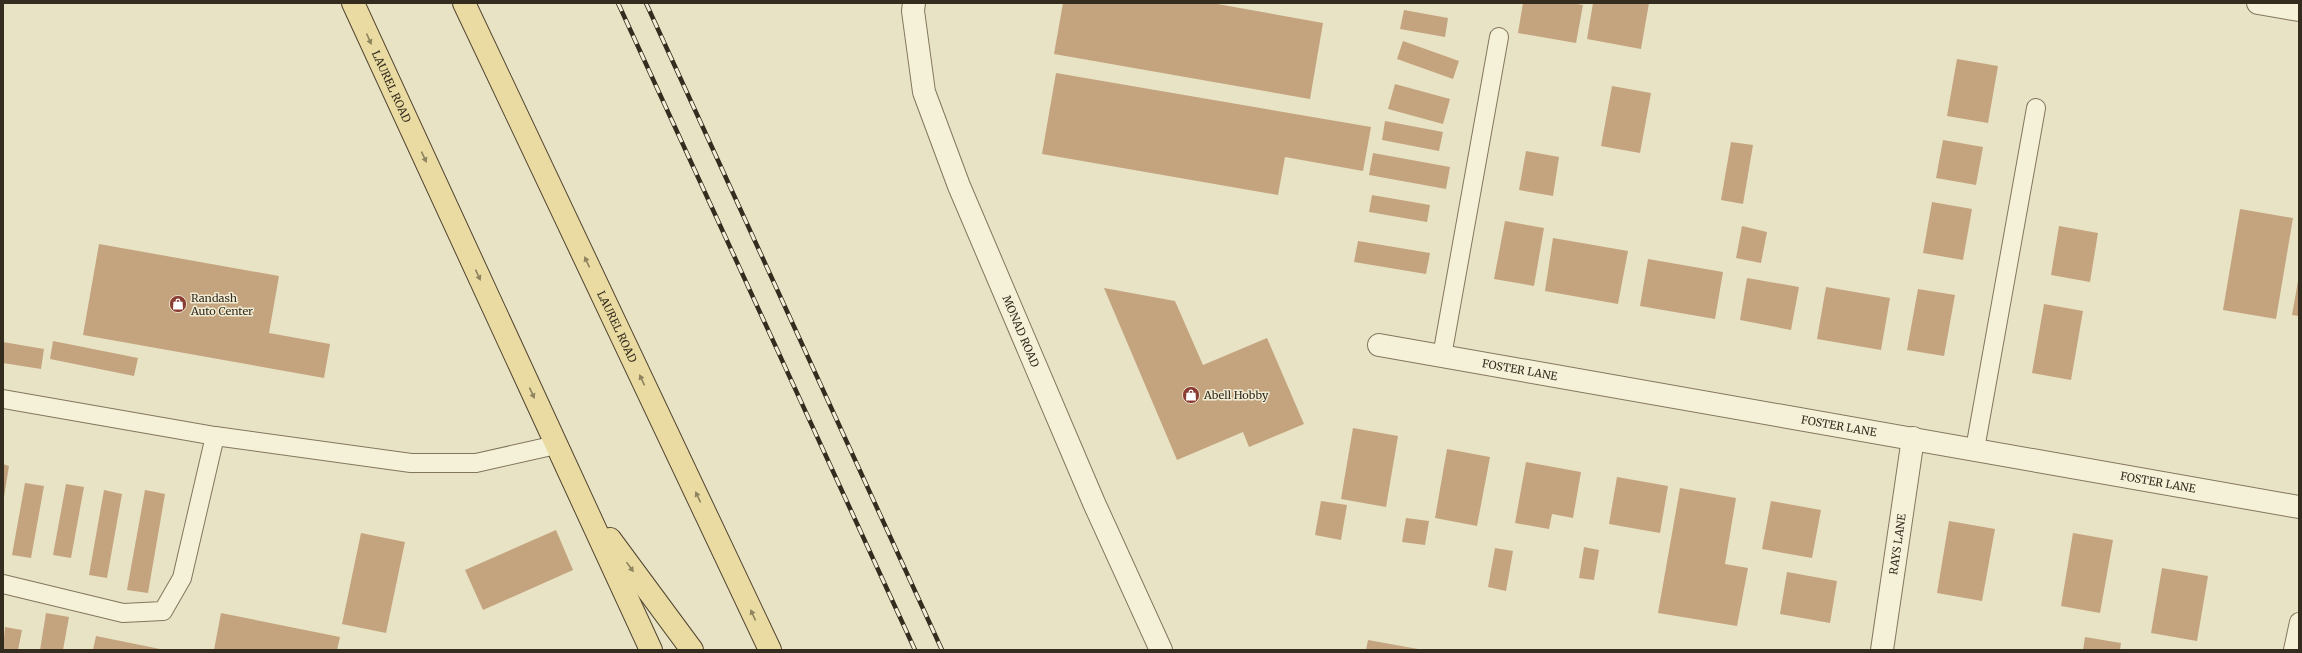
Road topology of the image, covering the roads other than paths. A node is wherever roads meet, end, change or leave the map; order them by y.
1 (353, 3) edge
2 (464, 3) edge
3 (914, 3) edge
4 (2258, 3) edge
5 (2299, 10) edge
6 (1499, 36) dead end
7 (2036, 108) dead end
8 (1379, 344) dead end
9 (1442, 356) junction
10 (3, 399) edge
11 (215, 436) junction
12 (1913, 438) junction
13 (556, 445) junction
14 (1976, 448) junction
15 (582, 501) junction
16 (2299, 507) edge
17 (3, 584) edge
18 (2299, 622) edge
19 (651, 650) edge
20 (692, 650) edge
21 (770, 650) edge
22 (1161, 650) edge
23 (1882, 650) edge
24 (2294, 650) edge

1 -> 13 main road, LAUREL ROAD
21 -> 2 main road, LAUREL ROAD
3 - 22 street, MONAD ROAD
4 - 5 street
6 - 9 lane
7 - 14 lane
8 - 9 street, FOSTER LANE
9 - 12 street, FOSTER LANE
10 - 11 lane
11 - 13 lane
11 - 17 lane
12 - 14 street, FOSTER LANE
12 - 23 street, RAYS LANE
13 - 15 main road, LAUREL ROAD
14 - 16 street, FOSTER LANE
15 - 19 main road, LAUREL ROAD
15 -> 20 main road
18 - 24 lane

